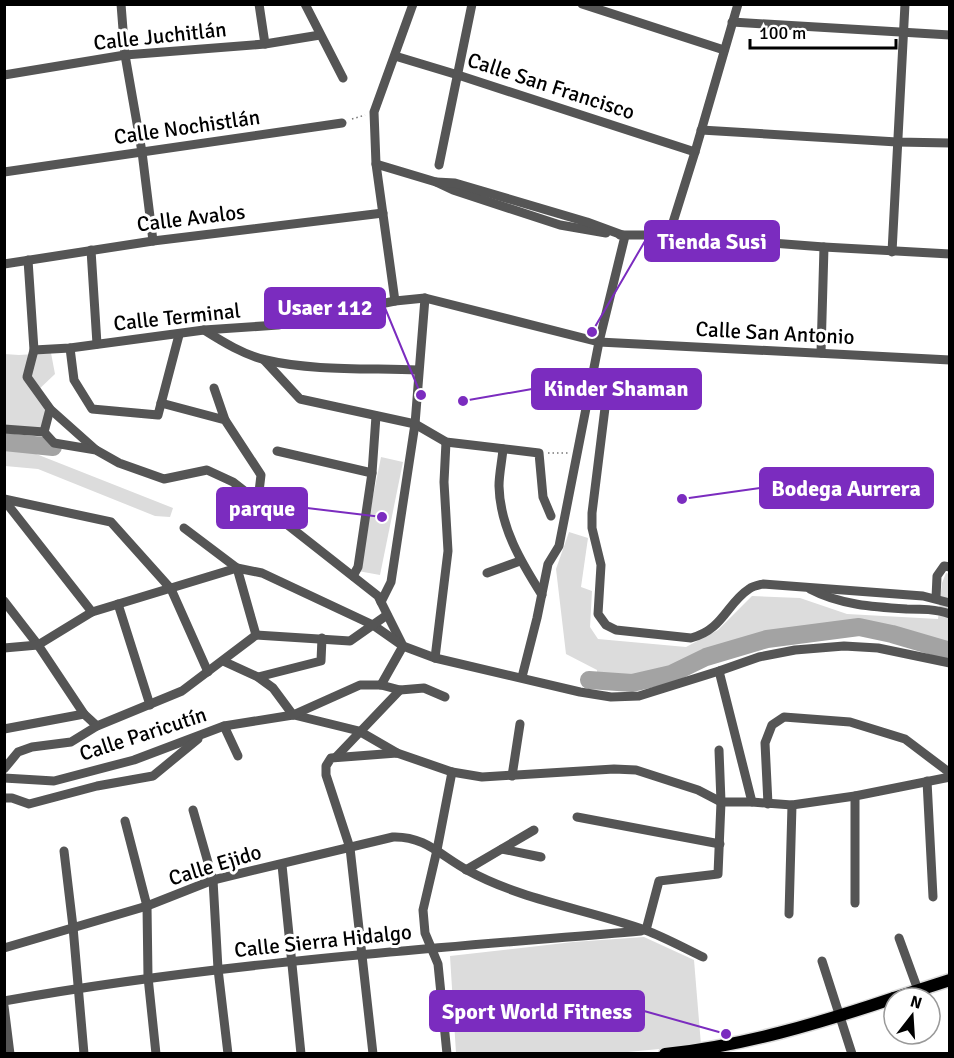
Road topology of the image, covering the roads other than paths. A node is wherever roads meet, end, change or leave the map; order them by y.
1 (121, 4) edge
2 (259, 4) edge
3 (305, 4) edge
4 (413, 4) edge
5 (472, 4) edge
6 (582, 4) edge
7 (738, 4) edge
8 (905, 4) edge
9 (732, 22) junction
10 (903, 33) junction
11 (320, 35) junction
12 (950, 35) edge
13 (264, 45) junction
14 (724, 50) junction
15 (125, 56) junction
16 (395, 56) junction
17 (4, 75) edge
18 (458, 75) junction
19 (343, 78) dead end
20 (342, 123) road end
21 (701, 130) junction
22 (897, 142) junction
23 (950, 143) edge
24 (142, 152) junction
25 (695, 152) junction
26 (376, 164) junction
27 (439, 165) dead end
28 (4, 172) edge
29 (383, 213) junction
30 (669, 235) junction
31 (625, 236) junction
32 (153, 241) junction
33 (824, 247) junction
34 (91, 250) junction
35 (892, 252) junction
36 (950, 254) edge
37 (28, 260) junction
38 (4, 264) edge
39 (425, 298) junction
40 (394, 301) junction
41 (204, 330) junction
42 (179, 334) junction
43 (599, 342) junction
44 (98, 344) junction
45 (70, 348) junction
46 (34, 350) junction
47 (821, 353) junction
48 (264, 360) junction
49 (950, 360) edge
50 (418, 370) junction
51 (214, 388) dead end
52 (590, 393) junction
53 (161, 403) junction
54 (50, 409) junction
55 (376, 416) junction
56 (225, 420) junction
57 (415, 424) junction
58 (4, 429) edge
59 (44, 432) junction
60 (446, 442) junction
61 (503, 448) junction
62 (96, 450) junction
63 (277, 451) dead end
64 (372, 473) junction
65 (4, 499) edge
66 (258, 500) junction
67 (551, 516) dead end
68 (184, 528) dead end
69 (520, 561) junction
70 (950, 567) edge
71 (237, 568) junction
72 (487, 573) dead end
73 (353, 576) junction
74 (808, 588) junction
75 (171, 590) junction
76 (542, 596) junction
77 (936, 598) junction
78 (4, 601) edge
79 (381, 602) junction
80 (950, 603) edge
81 (117, 604) junction
82 (92, 612) junction
83 (950, 614) edge
84 (387, 615) junction
85 (373, 625) junction
86 (256, 635) junction
87 (322, 638) junction
88 (38, 645) junction
89 (403, 646) junction
90 (4, 648) edge
91 (435, 658) junction
92 (223, 661) junction
93 (950, 663) edge
94 (719, 671) junction
95 (208, 672) junction
96 (258, 677) junction
97 (522, 677) junction
98 (381, 685) junction
99 (400, 690) junction
100 (445, 697) dead end
101 (150, 705) junction
102 (84, 714) junction
103 (293, 715) junction
104 (520, 724) dead end
105 (97, 726) junction
106 (224, 726) junction
107 (4, 729) edge
108 (359, 731) junction
109 (204, 733) junction
110 (719, 750) dead end
111 (397, 753) junction
112 (237, 756) dead end
113 (336, 757) junction
114 (4, 769) edge
115 (452, 772) junction
116 (950, 773) edge
117 (512, 776) junction
118 (950, 777) edge
119 (4, 778) edge
120 (927, 781) junction
121 (855, 796) junction
122 (4, 798) edge
123 (721, 802) junction
124 (752, 802) junction
125 (768, 804) junction
126 (792, 805) junction
127 (193, 810) dead end
128 (577, 817) dead end
129 (125, 821) dead end
130 (534, 830) dead end
131 (720, 843) junction
132 (350, 848) junction
133 (502, 849) junction
134 (437, 850) junction
135 (64, 851) dead end
136 (541, 857) dead end
137 (282, 865) junction
138 (465, 870) junction
139 (213, 880) junction
140 (933, 897) dead end
141 (855, 903) dead end
142 (147, 906) junction
143 (789, 914) dead end
144 (73, 927) junction
145 (646, 930) junction
146 (899, 938) dead end
147 (4, 948) edge
148 (431, 949) junction
149 (362, 954) junction
150 (703, 957) dead end
151 (292, 960) junction
152 (822, 961) dead end
153 (218, 969) junction
154 (148, 977) junction
155 (950, 980) edge
156 (917, 986) edge
157 (931, 986) edge
158 (77, 988) junction
159 (4, 1001) edge
160 (882, 1002) edge
161 (4, 1006) edge
162 (841, 1016) junction
163 (10, 1053) edge
164 (84, 1053) edge
165 (156, 1053) edge
166 (228, 1053) edge
167 (301, 1053) edge
168 (373, 1053) edge
169 (447, 1053) edge
170 (665, 1053) edge
171 (852, 1053) edge

1 - 15 street
2 - 13 street
3 - 11 street
4 - 16 street
5 - 18 street
6 - 14 street
7 - 9 street
8 - 10 street
9 - 10 street
9 - 14 street
10 - 12 street
10 - 22 street
11 - 13 street, Calle Juchitlán
11 - 19 street
13 - 15 street, Calle Juchitlán
14 - 21 street
15 - 17 street, Calle Juchitlán
15 - 24 street
16 - 18 street, Calle San Francisco
16 - 26 street
18 - 25 street, Calle San Francisco
18 - 27 street
20 - 24 street, Calle Nochistlán
21 - 22 street
21 - 25 street
22 - 23 street
22 - 35 street
24 - 28 street, Calle Nochistlán
24 - 32 street
25 - 30 street
26 - 29 street
26 - 31 street
29 - 32 street, Calle Avalos
29 - 40 street
30 - 31 street
30 - 33 street
31 - 43 street
32 - 34 street, Calle Avalos
33 - 35 street
33 - 47 street
34 - 37 street, Calle Avalos
34 - 44 street
35 - 36 street
37 - 38 street, Calle Avalos
37 - 46 street
39 - 40 street, Calle Terminal
39 - 43 street, Calle San Antonio
39 - 50 street
40 - 41 street, Calle Terminal
41 - 42 street, Calle Terminal
41 - 48 street
42 - 44 street, Calle Terminal
42 - 53 street
43 - 47 street, Calle San Antonio
43 - 52 street
44 - 45 street, Calle Terminal
45 - 46 street, Calle Terminal
45 - 53 street
46 - 54 street
47 - 49 street, Calle San Antonio
48 - 50 street
48 - 55 street
50 - 57 street
51 - 56 street
52 - 74 street
52 - 76 street
53 - 56 street
54 - 59 street
54 - 62 street
55 - 57 street
55 - 64 street
56 - 66 street
57 - 60 street
57 - 79 street
58 - 59 street
59 - 62 street
60 - 61 street
60 - 91 street
61 - 67 street
61 - 69 street
62 - 66 street
63 - 64 street
64 - 73 street
65 - 75 street
65 - 82 street
66 - 73 street
68 - 71 street
69 - 72 street
69 - 76 street
70 - 77 street
71 - 75 street
71 - 85 street
71 - 86 street
73 - 79 street
74 - 77 street
74 - 83 street
75 - 81 street
75 - 95 street
76 - 97 street
77 - 80 street
78 - 88 street
79 - 84 street
81 - 82 street
81 - 101 street
82 - 88 street
84 - 85 street
84 - 89 street
85 - 87 street
85 - 89 street
86 - 87 street
86 - 92 street
87 - 96 street
88 - 90 street
88 - 102 street
89 - 91 street
89 - 98 street
91 - 97 street
92 - 95 street
92 - 96 street
93 - 94 street
94 - 97 street
94 - 124 street
95 - 101 street
96 - 103 street
98 - 99 street
98 - 103 street
99 - 100 street
99 - 108 street
101 - 105 street
102 - 105 street
102 - 107 street
103 - 106 street, Calle Paricutín
103 - 108 street
104 - 117 street
105 - 114 street
106 - 109 street, Calle Paricutín
106 - 112 street
108 - 111 street
108 - 113 street
109 - 119 street, Calle Paricutín
109 - 122 street
110 - 123 street
111 - 113 street
111 - 115 street
113 - 132 street
115 - 117 street
115 - 134 street
116 - 125 street
117 - 123 street
118 - 120 street
120 - 121 street
120 - 140 street
121 - 126 street
121 - 141 street
123 - 124 street
123 - 131 street
124 - 125 street
125 - 126 street
126 - 143 street
127 - 139 street
128 - 131 street
129 - 142 street
130 - 133 street
131 - 145 street
132 - 134 street, Calle Ejido
132 - 137 street, Calle Ejido
132 - 149 street
133 - 136 street
133 - 138 street
134 - 138 street, Calle Ejido
134 - 148 street
135 - 144 street
137 - 139 street, Calle Ejido
137 - 151 street
138 - 145 street, Calle Ejido
139 - 142 street, Calle Ejido
139 - 153 street
142 - 144 street, Calle Ejido
142 - 154 street
144 - 147 street, Calle Ejido
144 - 158 street
145 - 148 street, Calle Sierra Hidalgo
145 - 150 street, Calle Ejido
146 - 156 street
148 - 149 street, Calle Sierra Hidalgo
148 - 169 street
149 - 151 street, Calle Sierra Hidalgo
149 - 168 street
151 - 153 street, Calle Sierra Hidalgo
151 - 167 street
152 - 162 street
153 - 154 street, Calle Sierra Hidalgo
153 - 166 street
154 - 158 street, Calle Sierra Hidalgo
154 - 165 street
155 - 157 main road
158 - 159 street, Calle Sierra Hidalgo
158 - 164 street
160 - 162 main road
161 - 163 street
162 - 170 main road
162 - 171 street

